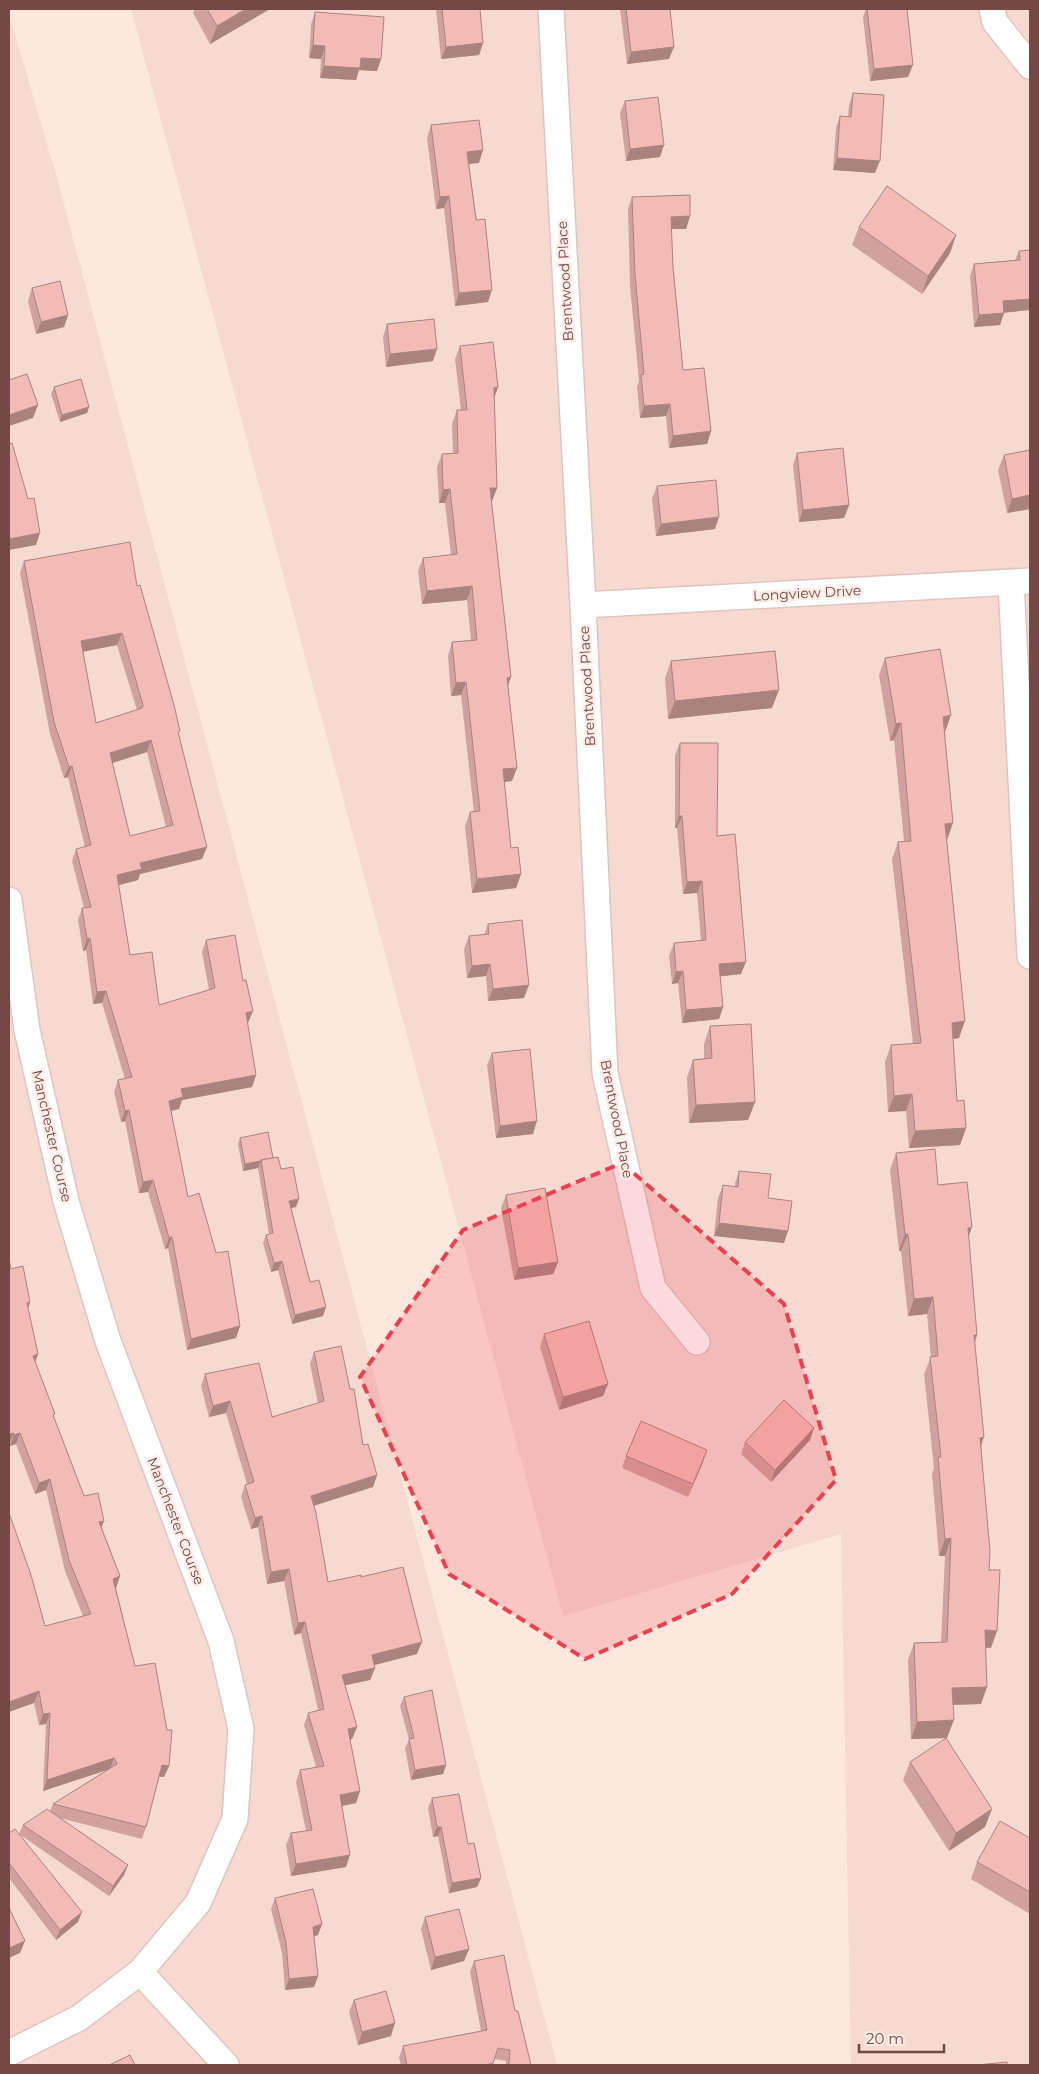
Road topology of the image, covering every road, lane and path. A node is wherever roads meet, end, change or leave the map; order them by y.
1 (551, 9) edge
2 (992, 9) edge
3 (1030, 66) edge
4 (1021, 582) edge
5 (583, 605) junction
6 (9, 900) edge
7 (1030, 956) edge
8 (697, 1342) dead end
9 (140, 1972) junction
10 (9, 2053) edge
11 (226, 2065) edge

1 - 5 street, Brentwood Place
2 - 3 street
4 - 5 street, Longview Drive
4 - 7 street
5 - 8 street, Brentwood Place
6 - 9 street, Manchester Course
9 - 10 street, Manchester Course
9 - 11 street

